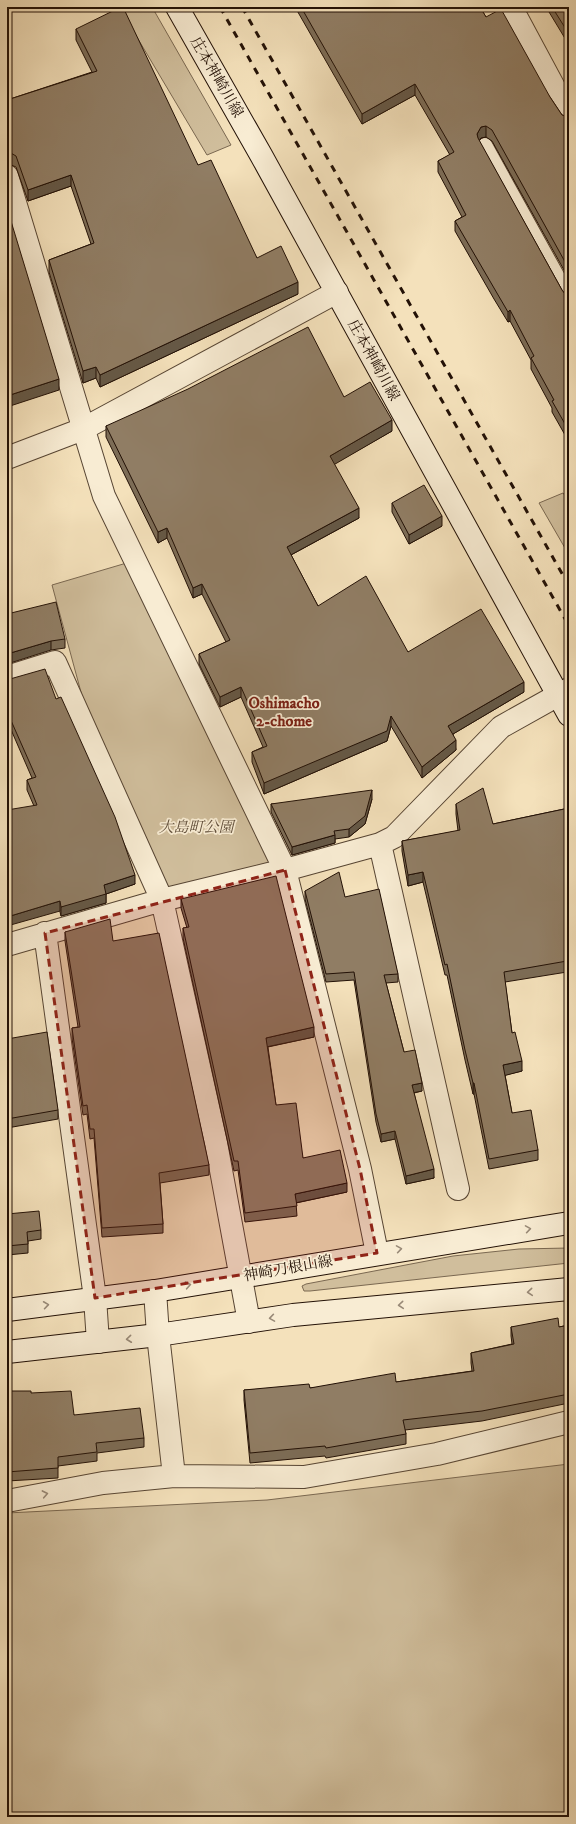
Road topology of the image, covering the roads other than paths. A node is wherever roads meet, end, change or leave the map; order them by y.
1 (177, 7) edge
2 (510, 7) edge
3 (569, 115) edge
4 (485, 145) dead end
5 (7, 176) edge
6 (337, 292) junction
7 (569, 296) edge
8 (83, 429) junction
9 (7, 458) edge
10 (7, 677) edge
11 (564, 692) edge
12 (569, 715) edge
13 (380, 844) junction
14 (285, 870) junction
15 (162, 900) junction
16 (45, 933) junction
17 (7, 944) edge
18 (458, 1189) dead end
19 (569, 1222) edge
20 (377, 1253) junction
21 (239, 1277) junction
22 (569, 1288) edge
23 (155, 1291) junction
24 (95, 1298) junction
25 (7, 1310) edge
26 (249, 1322) junction
27 (158, 1335) junction
28 (98, 1342) junction
29 (7, 1352) edge
30 (569, 1422) edge
31 (174, 1476) junction
32 (7, 1501) edge

1 - 6 street, 庄本神崎川線
2 - 3 street
4 - 7 lane
5 - 8 street
6 - 8 street
6 - 11 street, 庄本神崎川線
8 - 9 street
8 - 14 street
10 - 15 street
11 - 12 street, 庄本神崎川線
11 - 13 street
13 - 14 street
13 - 18 street
14 - 15 street
14 - 20 street
15 - 16 street
15 - 21 street
16 - 17 street
16 - 24 street
20 -> 19 street, 神崎刀根山線
20 - 21 street, 神崎刀根山線
23 -> 21 street, 神崎刀根山線
21 - 26 street
22 -> 26 street
23 - 24 street, 神崎刀根山線
23 - 27 street
25 -> 24 street, 神崎刀根山線
24 - 28 street
26 - 27 street
27 -> 28 street
27 - 31 street
28 - 29 street
30 - 31 street
32 -> 31 street

